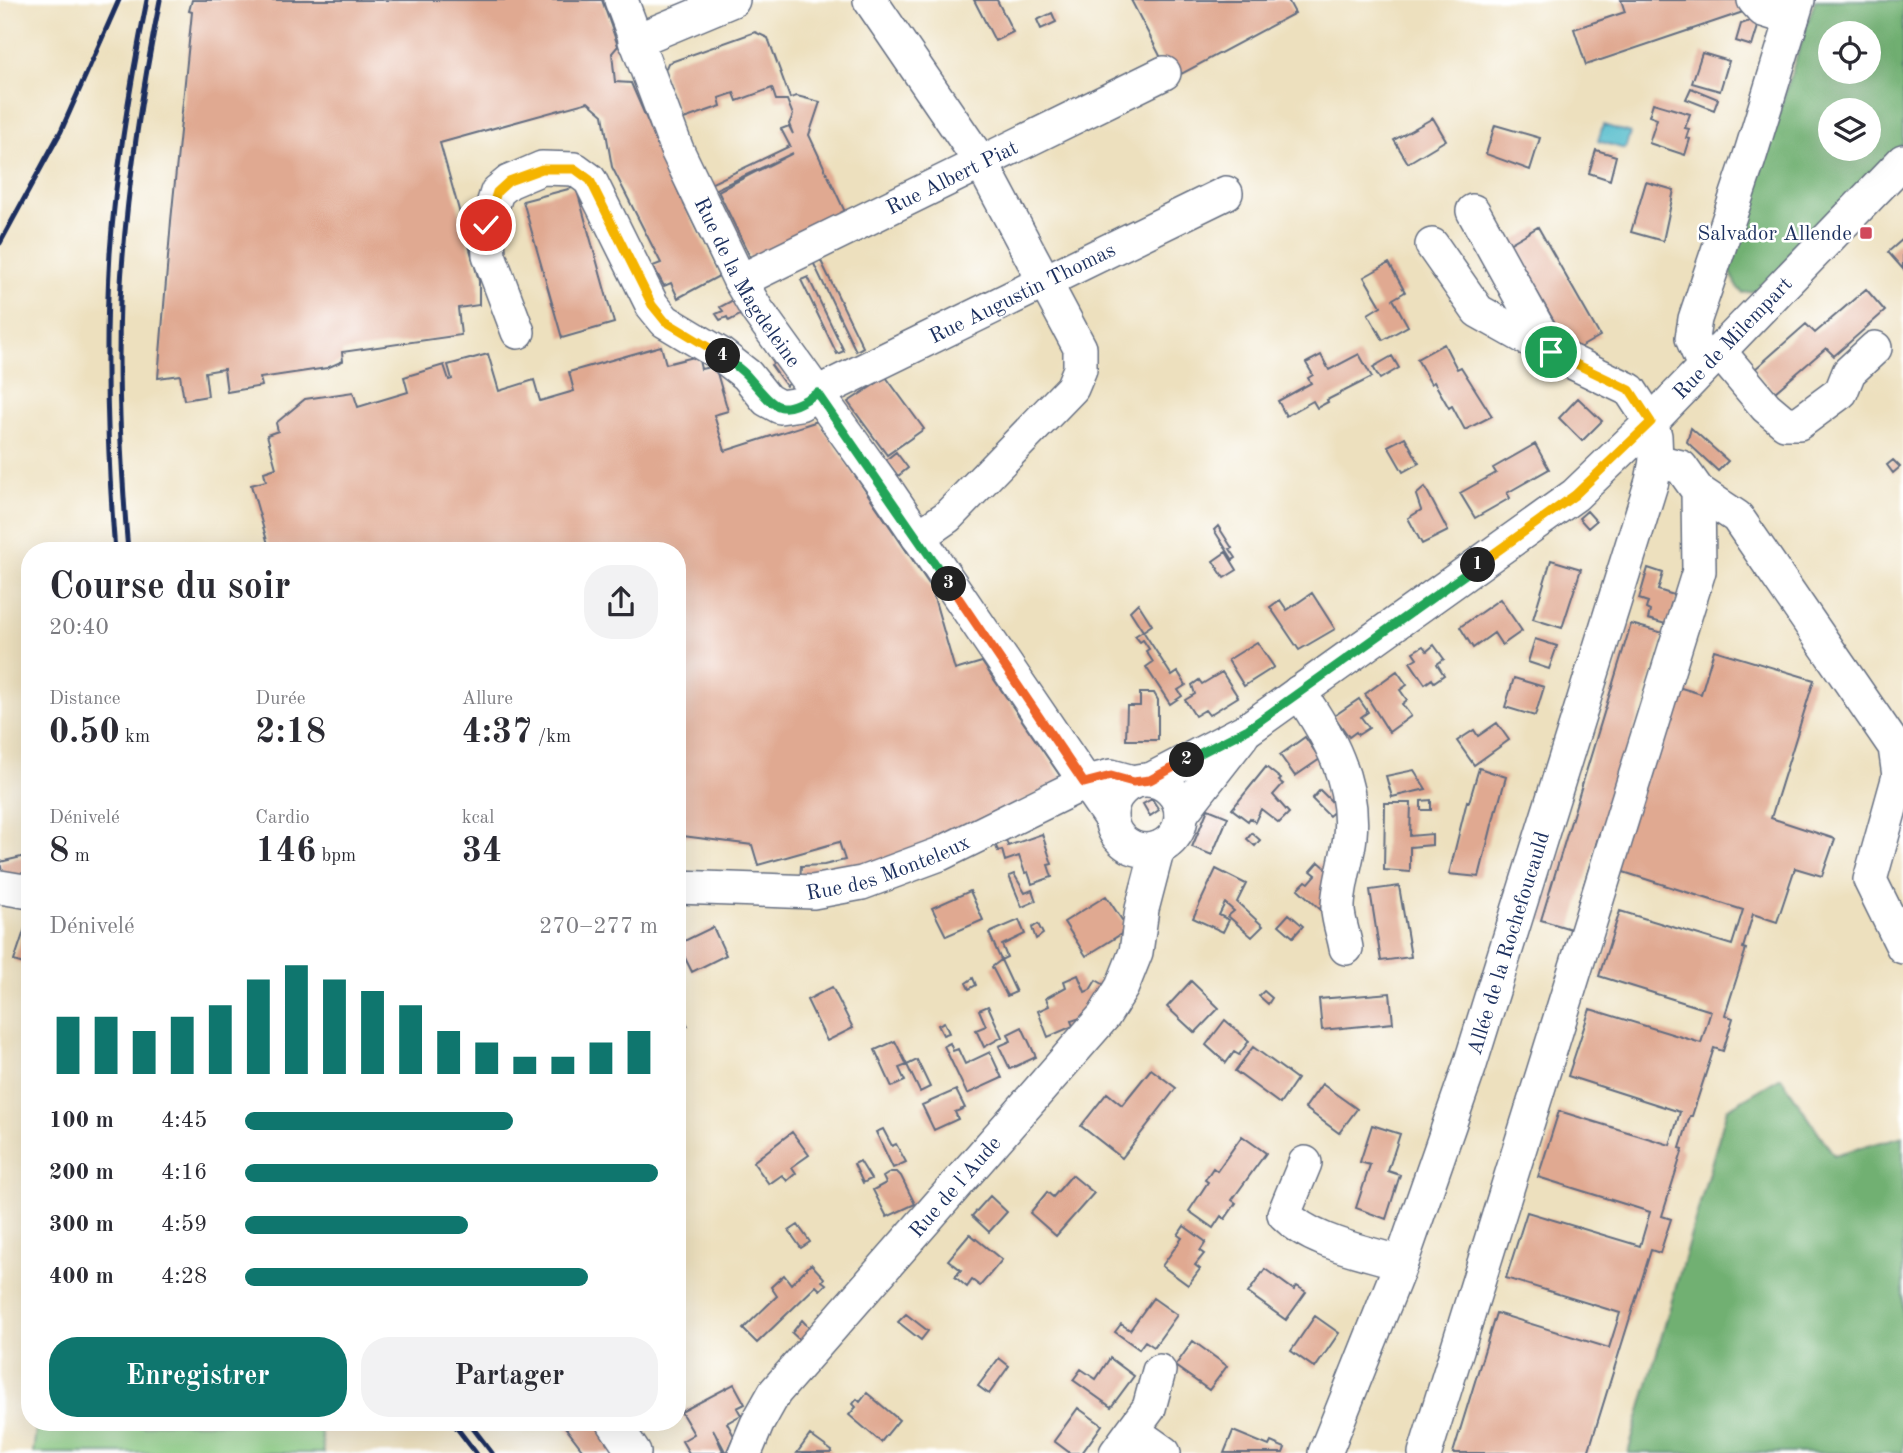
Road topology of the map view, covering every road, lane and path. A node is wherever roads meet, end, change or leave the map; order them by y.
1 (621, 0) edge
2 (733, 0) edge
3 (870, 0) edge
4 (1754, 0) edge
5 (1795, 9) edge
6 (635, 41) junction
7 (1164, 73) dead end
8 (1903, 161) edge
9 (982, 164) junction
10 (1226, 193) dead end
11 (1473, 211) dead end
12 (1432, 245) dead end
13 (1044, 280) junction
14 (740, 281) junction
15 (1705, 295) junction
16 (518, 332) dead end
17 (1875, 348) dead end
18 (1720, 350) junction
19 (1551, 352) junction
20 (817, 393) junction
21 (1651, 422) junction
22 (1656, 461) junction
23 (1698, 491) junction
24 (918, 537) junction
25 (1299, 692) junction
26 (1248, 729) junction
27 (1141, 781) junction
28 (1084, 783) junction
29 (1181, 814) junction
30 (1116, 830) junction
31 (1158, 848) junction
32 (0, 887) edge
33 (686, 887) edge
34 (21, 890) edge
35 (1142, 909) junction
36 (1903, 947) edge
37 (1346, 948) dead end
38 (1305, 1163) dead end
39 (1401, 1264) junction
40 (1158, 1371) dead end
41 (619, 1431) edge
42 (1124, 1442) edge
43 (634, 1453) edge
44 (746, 1453) edge
45 (1164, 1453) edge
46 (1325, 1453) edge
47 (1425, 1453) edge

1 - 6 street, Rue de la Magdeleine
2 - 6 street
3 - 9 street
4 - 5 street
5 - 15 street
6 - 14 street, Rue de la Magdeleine
7 - 9 street, Rue Albert Piat
8 - 18 street, Rue de Milempart
9 - 13 street
9 - 14 street, Rue Albert Piat
10 - 13 street, Rue Augustin Thomas
11 - 19 street
12 - 19 street
13 - 20 street, Rue Augustin Thomas
13 - 24 street
14 - 20 street, Rue de la Magdeleine
15 - 18 street
15 - 18 street
16 - 20 street, Rue Augustin Thomas
17 - 18 street
18 - 21 street, Rue de Milempart
19 - 21 street
20 - 24 street, Rue de la Magdeleine
21 - 22 street, Allée de la Rochefoucauld
21 - 25 street, Rue de Milempart
22 - 23 street
22 - 39 street, Allée de la Rochefoucauld
23 - 36 street
23 - 47 street
24 - 28 street, Rue de la Magdeleine
25 - 26 street, Rue de Milempart
25 - 37 street
26 - 27 street, Rue de Milempart
26 - 29 street, Rue de Milempart
27 - 28 street, Rue des Monteleux
27 - 29 street
27 - 30 street
28 - 30 street, Rue de la Magdeleine
28 - 33 street, Rue des Monteleux
29 - 31 street
30 - 31 street
30 - 35 street
31 - 35 street, Rue de l'Aude
32 - 34 street
35 - 44 street, Rue de l'Aude
38 - 39 street
39 - 46 street, Allée de la Rochefoucauld
40 - 42 street
41 - 43 street
42 - 45 street

